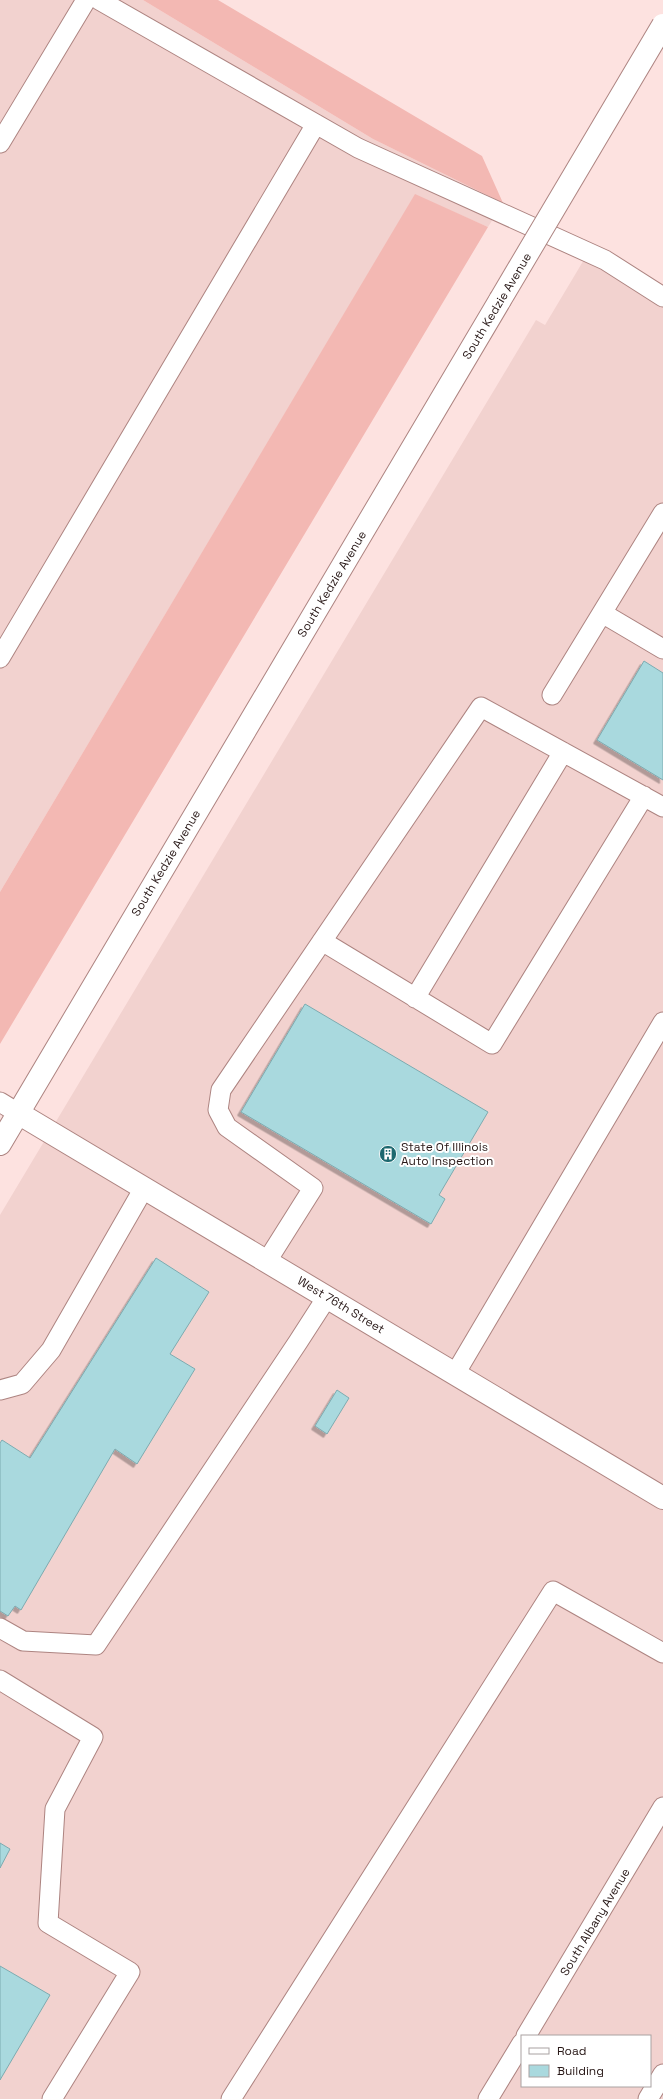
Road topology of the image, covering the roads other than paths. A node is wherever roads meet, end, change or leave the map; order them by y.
1 (86, 0) edge
2 (99, 0) edge
3 (663, 25) edge
4 (316, 124) junction
5 (0, 143) edge
6 (663, 297) edge
7 (663, 513) edge
8 (602, 613) junction
9 (663, 648) edge
10 (0, 658) edge
11 (552, 695) dead end
12 (563, 752) junction
13 (644, 796) junction
14 (663, 807) edge
15 (322, 941) junction
16 (415, 998) junction
17 (663, 1022) edge
18 (0, 1102) edge
19 (18, 1113) junction
20 (0, 1144) edge
21 (144, 1188) junction
22 (267, 1261) junction
23 (327, 1297) junction
24 (455, 1374) junction
25 (0, 1390) edge
26 (663, 1498) edge
27 (0, 1628) edge
28 (663, 1654) edge
29 (0, 1680) edge
30 (663, 1807) edge
31 (527, 2035) edge
32 (521, 2045) edge
33 (663, 2074) edge
34 (52, 2099) edge
35 (230, 2099) edge
36 (488, 2099) edge
37 (648, 2099) edge

1 - 5 lane
2 - 4 lane
3 - 19 main road, South Kedzie Avenue, bridge
4 - 6 lane
4 - 10 lane
7 - 8 lane
8 - 9 lane
8 - 11 lane
12 - 13 lane
12 - 15 lane
12 - 16 lane
13 - 14 lane
13 - 16 lane
15 - 16 lane
15 - 22 lane
17 - 24 lane
18 - 19 lane
19 - 20 main road, South Kedzie Avenue
19 - 21 main road, West 76th Street
21 - 22 main road, West 76th Street
21 - 25 lane
22 - 23 main road, West 76th Street
23 - 24 main road, West 76th Street
23 - 27 lane
24 - 26 main road, West 76th Street
28 - 35 lane
29 - 34 lane
30 - 31 lane, South Albany Avenue
32 - 36 lane
33 - 37 lane

